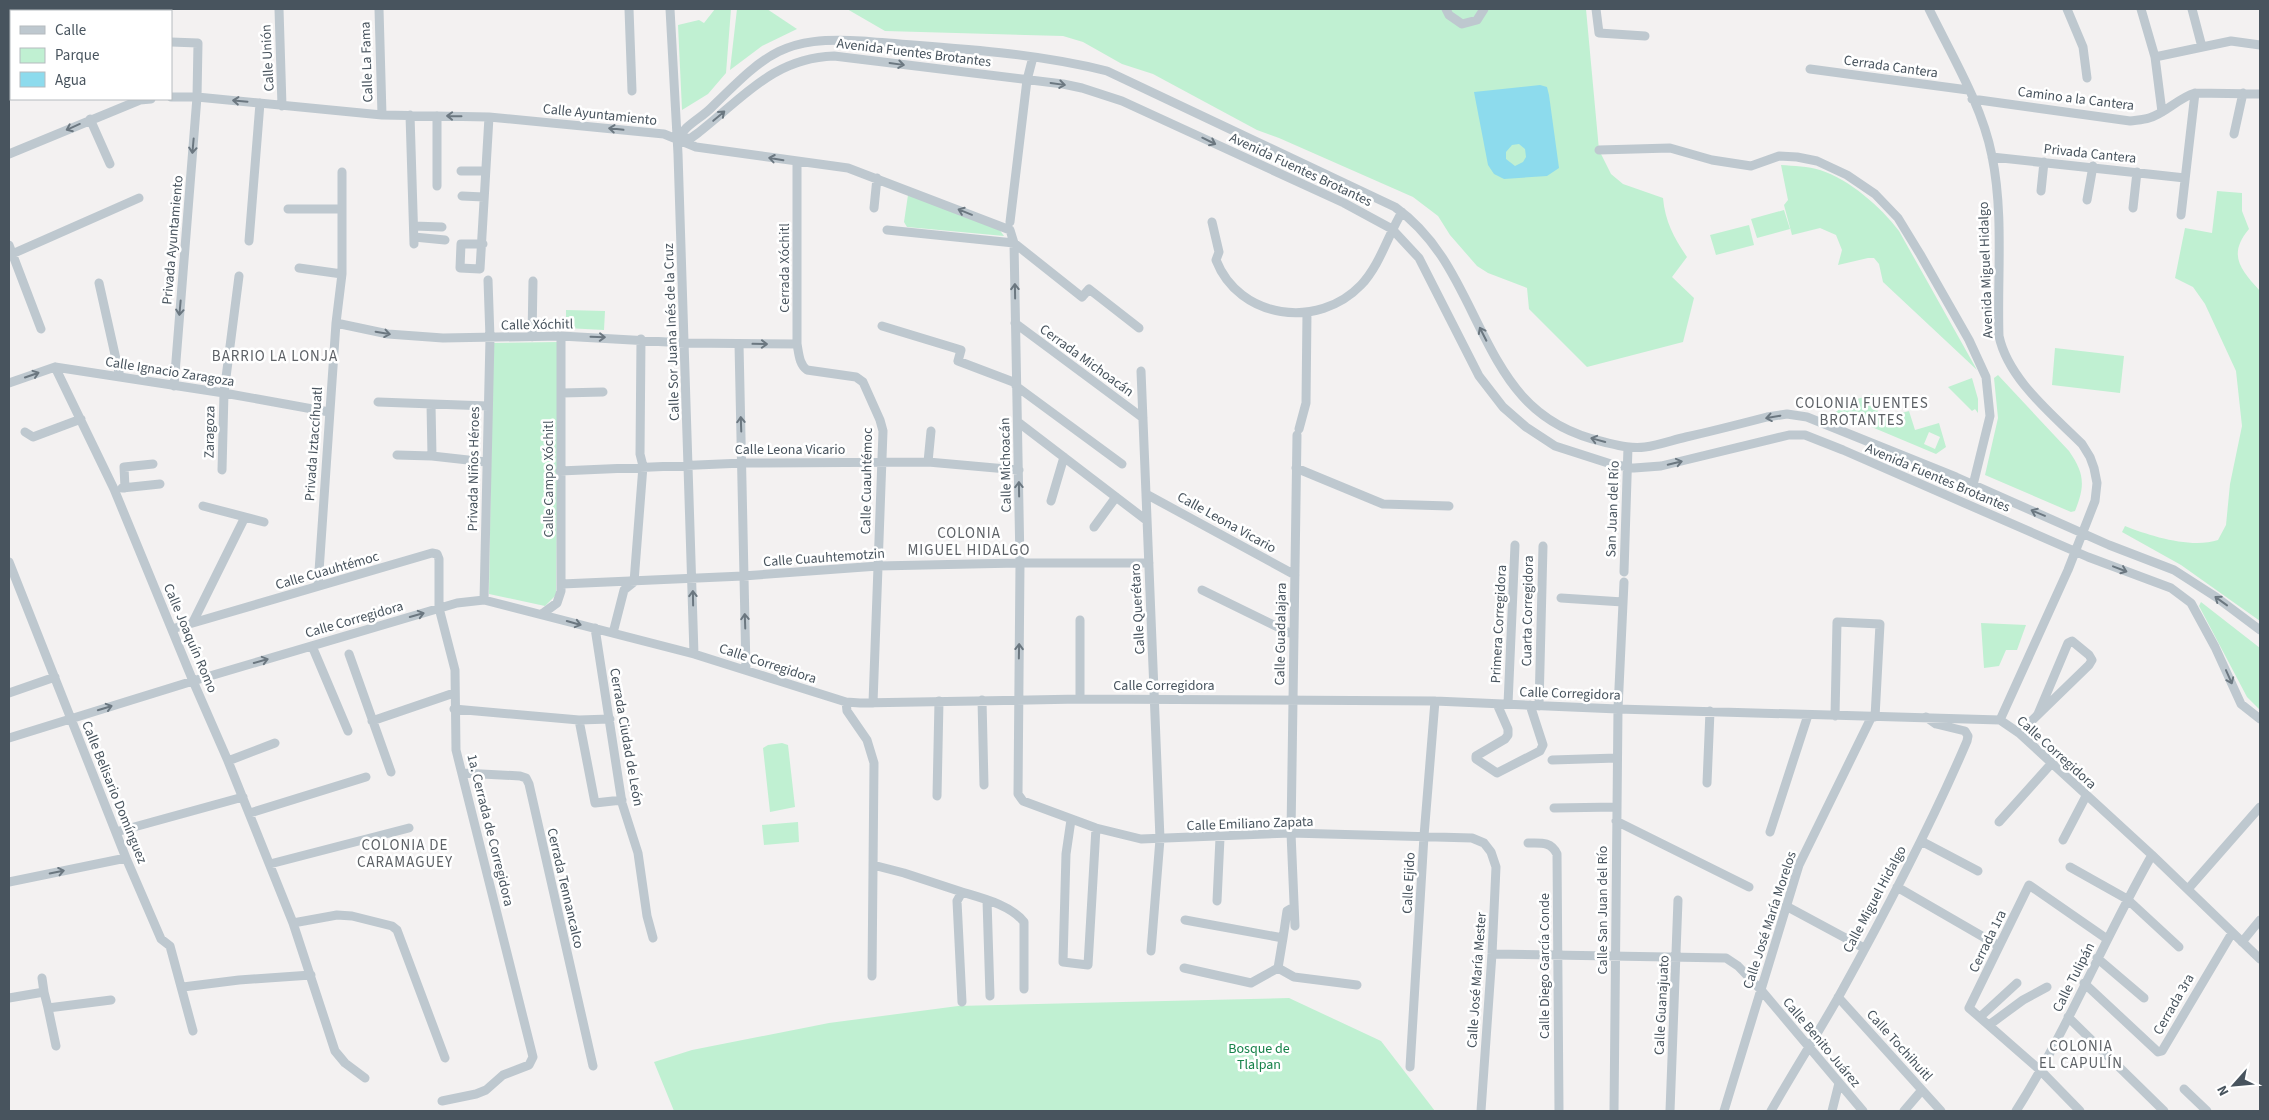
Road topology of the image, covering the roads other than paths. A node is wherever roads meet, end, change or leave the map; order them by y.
1 (279, 9) edge
2 (379, 9) edge
3 (629, 9) edge
4 (670, 9) edge
5 (1446, 9) edge
6 (1484, 9) edge
7 (1596, 9) edge
8 (1929, 9) edge
9 (2067, 9) edge
10 (2141, 9) edge
11 (2192, 9) edge
12 (1645, 36) dead end
13 (846, 40) junction
14 (172, 42) edge
15 (2260, 45) edge
16 (2202, 47) junction
17 (844, 57) junction
18 (1033, 57) junction
19 (2155, 57) junction
20 (1810, 69) dead end
21 (2088, 78) dead end
22 (1027, 80) junction
23 (632, 92) dead end
24 (2195, 93) junction
25 (2244, 93) junction
26 (2260, 94) edge
27 (1970, 95) junction
28 (172, 97) edge
29 (197, 97) junction
30 (138, 100) edge
31 (260, 103) junction
32 (282, 106) junction
33 (2162, 112) junction
34 (382, 115) junction
35 (410, 116) junction
36 (437, 116) junction
37 (489, 117) junction
38 (90, 119) junction
39 (2234, 134) dead end
40 (678, 139) junction
41 (1599, 150) dead end
42 (9, 154) edge
43 (1992, 157) junction
44 (797, 162) junction
45 (2044, 162) junction
46 (110, 164) dead end
47 (2093, 166) junction
48 (461, 171) dead end
49 (485, 171) junction
50 (342, 172) dead end
51 (2137, 172) junction
52 (877, 178) junction
53 (2185, 178) junction
54 (438, 186) dead end
55 (2040, 191) dead end
56 (462, 196) dead end
57 (484, 197) junction
58 (139, 198) dead end
59 (2087, 200) dead end
60 (874, 208) dead end
61 (2133, 208) dead end
62 (288, 209) dead end
63 (342, 209) junction
64 (1402, 212) junction
65 (2181, 215) dead end
66 (1212, 222) dead end
67 (414, 226) junction
68 (1010, 226) junction
69 (442, 227) dead end
70 (1392, 228) junction
71 (887, 230) dead end
72 (445, 240) dead end
73 (249, 241) dead end
74 (1014, 243) junction
75 (482, 244) dead end
76 (10, 249) edge
77 (299, 268) dead end
78 (342, 274) junction
79 (239, 276) dead end
80 (488, 280) dead end
81 (533, 281) dead end
82 (99, 283) dead end
83 (1307, 312) junction
84 (1015, 323) junction
85 (336, 324) junction
86 (882, 326) dead end
87 (41, 328) dead end
88 (1139, 328) dead end
89 (532, 336) junction
90 (561, 336) junction
91 (490, 338) junction
92 (641, 339) junction
93 (685, 342) junction
94 (739, 344) junction
95 (798, 344) junction
96 (55, 367) junction
97 (807, 370) joint
98 (1141, 371) dead end
99 (120, 376) junction
100 (9, 383) edge
101 (1016, 384) junction
102 (174, 386) junction
103 (603, 392) dead end
104 (224, 393) junction
105 (562, 393) junction
106 (378, 402) dead end
107 (431, 404) junction
108 (488, 406) junction
109 (329, 412) junction
110 (1143, 418) junction
111 (80, 419) junction
112 (1018, 422) junction
113 (931, 431) dead end
114 (25, 432) dead end
115 (1628, 447) junction
116 (1900, 454) junction
117 (397, 455) dead end
118 (432, 456) junction
119 (1064, 457) junction
120 (486, 462) junction
121 (883, 462) junction
122 (928, 462) junction
123 (743, 463) junction
124 (153, 464) dead end
125 (1122, 464) dead end
126 (689, 465) junction
127 (643, 466) junction
128 (1627, 467) junction
129 (1296, 468) junction
130 (222, 470) dead end
131 (1019, 470) junction
132 (560, 471) junction
133 (1892, 471) junction
134 (160, 484) dead end
135 (1973, 485) junction
136 (126, 488) junction
137 (114, 489) junction
138 (1146, 494) junction
139 (1116, 497) junction
140 (1051, 501) dead end
141 (203, 506) dead end
142 (1449, 506) dead end
143 (245, 517) junction
144 (1146, 520) junction
145 (264, 522) dead end
146 (1094, 526) dead end
147 (2083, 533) junction
148 (1515, 545) dead end
149 (1542, 546) dead end
150 (2075, 551) junction
151 (9, 562) edge
152 (1020, 563) junction
153 (1148, 564) junction
154 (878, 566) junction
155 (1295, 575) junction
156 (743, 576) junction
157 (692, 578) junction
158 (634, 582) junction
159 (562, 584) junction
160 (318, 586) junction
161 (1202, 590) dead end
162 (1561, 598) dead end
163 (484, 600) junction
164 (1623, 602) junction
165 (440, 608) junction
166 (542, 614) junction
167 (1080, 620) dead end
168 (193, 622) junction
169 (595, 628) junction
170 (172, 629) junction
171 (2260, 630) edge
172 (613, 633) junction
173 (1294, 635) junction
174 (312, 646) junction
175 (349, 654) dead end
176 (694, 654) junction
177 (746, 670) junction
178 (55, 677) junction
179 (193, 681) junction
180 (9, 693) edge
181 (454, 693) junction
182 (1080, 699) junction
183 (1155, 699) junction
184 (982, 700) junction
185 (1018, 700) junction
186 (1293, 700) junction
187 (939, 701) junction
188 (1435, 701) junction
189 (846, 702) junction
190 (873, 703) junction
191 (1497, 704) junction
192 (1508, 704) junction
193 (1534, 705) junction
194 (454, 709) junction
195 (1618, 709) junction
196 (1710, 711) junction
197 (2038, 714) junction
198 (1808, 716) junction
199 (1835, 716) junction
200 (1926, 717) junction
201 (1873, 718) junction
202 (2260, 718) edge
203 (70, 719) junction
204 (610, 719) junction
205 (579, 720) junction
206 (2000, 720) junction
207 (372, 721) junction
208 (348, 731) dead end
209 (2020, 733) junction
210 (9, 738) edge
211 (275, 744) dead end
212 (1617, 758) junction
213 (1552, 760) dead end
214 (228, 761) junction
215 (2051, 764) junction
216 (391, 772) dead end
217 (463, 773) junction
218 (366, 777) dead end
219 (1706, 783) dead end
220 (984, 785) dead end
221 (1016, 790) joint
222 (937, 796) dead end
223 (2086, 796) junction
224 (243, 797) junction
225 (622, 800) junction
226 (1616, 806) junction
227 (2260, 807) edge
228 (1554, 808) dead end
229 (250, 814) junction
230 (1071, 820) junction
231 (1616, 821) junction
232 (1999, 822) dead end
233 (409, 828) dead end
234 (1096, 828) junction
235 (116, 832) junction
236 (1770, 832) dead end
237 (1291, 833) junction
238 (1424, 836) junction
239 (1220, 838) junction
240 (1160, 839) junction
241 (2063, 840) dead end
242 (1921, 841) junction
243 (1528, 843) dead end
244 (1491, 852) joint
245 (2152, 855) junction
246 (126, 858) junction
247 (270, 864) junction
248 (873, 866) junction
249 (2070, 867) dead end
250 (1978, 872) dead end
251 (9, 882) edge
252 (1749, 887) dead end
253 (1897, 887) junction
254 (2188, 889) junction
255 (962, 892) junction
256 (2126, 899) junction
257 (987, 900) junction
258 (1678, 900) dead end
259 (1217, 901) dead end
260 (1786, 906) junction
261 (1294, 907) junction
262 (1185, 920) dead end
263 (2260, 920) edge
264 (293, 923) junction
265 (1295, 926) dead end
266 (2232, 933) junction
267 (653, 938) dead end
268 (1283, 938) junction
269 (2107, 939) junction
270 (2242, 942) junction
271 (1999, 946) junction
272 (2179, 947) dead end
273 (1864, 948) junction
274 (1151, 951) dead end
275 (1492, 954) junction
276 (1557, 955) junction
277 (1616, 956) junction
278 (1677, 957) junction
279 (2097, 958) junction
280 (2260, 959) edge
281 (1184, 968) dead end
282 (1278, 968) junction
283 (310, 975) junction
284 (872, 976) dead end
285 (42, 978) dead end
286 (2017, 983) dead end
287 (2084, 983) junction
288 (1357, 985) dead end
289 (183, 987) junction
290 (2047, 987) dead end
291 (1024, 989) dead end
292 (1761, 990) junction
293 (44, 992) junction
294 (990, 996) dead end
295 (1838, 997) junction
296 (9, 998) edge
297 (2144, 998) dead end
298 (111, 1000) dead end
299 (962, 1002) dead end
300 (48, 1008) junction
301 (1980, 1017) junction
302 (2068, 1017) junction
303 (1989, 1025) junction
304 (193, 1031) dead end
305 (56, 1046) dead end
306 (1807, 1046) junction
307 (445, 1058) dead end
308 (593, 1066) dead end
309 (1410, 1066) dead end
310 (2041, 1071) junction
311 (365, 1078) dead end
312 (1839, 1083) junction
313 (2184, 1089) dead end
314 (1922, 1090) junction
315 (442, 1101) dead end
316 (1481, 1111) edge
317 (1559, 1111) edge
318 (1614, 1111) edge
319 (1670, 1111) edge
320 (1724, 1111) edge
321 (1771, 1111) edge
322 (1832, 1111) edge
323 (1863, 1111) edge
324 (1904, 1111) edge
325 (1941, 1111) edge
326 (2016, 1111) edge
327 (2080, 1111) edge
328 (2164, 1111) edge
329 (2207, 1111) edge

1 - 32 street, Calle Unión
2 - 34 street, Calle La Fama
3 - 23 street
4 - 40 street, Calle Sor Juana Inés de la Cruz
5 - 6 street
7 - 12 street
8 - 27 street, Avenida Miguel Hidalgo
9 - 21 street
10 - 19 street
11 - 16 street
13 - 17 street
13 - 18 street, Avenida Fuentes Brotantes
13 - 40 street, Avenida Fuentes Brotantes
14 - 29 street, Privada Ayuntamiento
15 - 16 street
16 - 19 street
17 -> 22 street, Avenida Fuentes Brotantes
40 -> 17 street, Avenida Fuentes Brotantes
18 - 22 street, Calle Michoacán
18 - 64 street, Avenida Fuentes Brotantes
19 - 33 street
20 - 27 street, Cerrada Cantera
22 - 68 street, Calle Michoacán
22 -> 70 street, Avenida Fuentes Brotantes
24 - 25 street, Camino a la Cantera
24 - 33 street, Camino a la Cantera
24 - 53 street
25 - 26 street, Camino a la Cantera
25 - 39 street
27 - 33 street, Camino a la Cantera
27 - 43 street, Avenida Miguel Hidalgo
28 - 29 street, Calle Ayuntamiento
31 -> 29 street, Calle Ayuntamiento
29 -> 102 street, Privada Ayuntamiento
30 - 38 street
31 - 32 street, Calle Ayuntamiento
31 - 73 street
32 - 34 street, Calle Ayuntamiento
34 - 35 street, Calle Ayuntamiento
35 - 36 street, Calle Ayuntamiento
35 - 67 street
37 -> 36 street, Calle Ayuntamiento
36 - 54 street
40 -> 37 street, Calle Ayuntamiento
37 - 49 street
38 -> 42 street
38 - 46 street
44 -> 40 street, Calle Ayuntamiento
40 - 93 street, Calle Sor Juana Inés de la Cruz
41 - 135 street
43 - 45 street, Privada Cantera
43 - 147 street, Avenida Miguel Hidalgo
44 - 52 street, Calle Ayuntamiento
44 - 95 street, Cerrada Xóchitl
45 - 47 street, Privada Cantera
45 - 55 street
47 - 51 street, Privada Cantera
47 - 59 street
48 - 49 street
49 - 57 street
50 - 63 street, Privada Iztaccíhuatl
51 - 53 street, Privada Cantera
51 - 61 street
52 - 60 street
68 -> 52 street, Calle Ayuntamiento
53 - 65 street
56 - 57 street
57 - 75 street
58 - 76 street
62 - 63 street
63 - 78 street, Privada Iztaccíhuatl
64 - 70 street
115 -> 64 street, Avenida Fuentes Brotantes
66 - 83 street
67 - 69 street
67 - 72 street
68 - 74 street, Calle Michoacán
70 - 83 street
70 - 128 street, Avenida Fuentes Brotantes
71 - 74 street
84 -> 74 street, Calle Michoacán
74 - 88 street
76 - 87 street
77 - 78 street
78 - 85 street, Privada Iztaccíhuatl
79 - 104 street, Zaragoza
80 - 91 street, Privada Niños Héroes
81 - 89 street
82 - 99 street
83 - 129 street, Calle Guadalajara
84 - 101 street, Calle Michoacán
84 - 110 street, Cerrada Michoacán
85 -> 91 street, Calle Xóchitl
85 - 109 street, Privada Iztaccíhuatl
86 - 101 street
89 - 90 street, Calle Xóchitl
89 - 91 street, Calle Xóchitl
90 -> 92 street, Calle Xóchitl
90 - 105 street, Calle Campo Xóchitl
91 - 108 street, Privada Niños Héroes
92 - 93 street, Calle Xóchitl
92 - 127 street
93 - 94 street, Calle Xóchitl
93 - 126 street, Calle Sor Juana Inés de la Cruz
94 -> 95 street, Calle Xóchitl
123 -> 94 street
95 - 97 street, Cerrada Xóchitl
96 - 99 street, Calle Ignacio Zaragoza
100 -> 96 street, Calle Ignacio Zaragoza
96 - 111 street, Calle Joaquín Romo
97 - 121 street, Calle Cuauhtémoc
98 - 110 street, Calle Querétaro
99 - 102 street, Calle Ignacio Zaragoza
101 - 112 street, Calle Michoacán
101 - 125 street
102 - 104 street, Calle Ignacio Zaragoza
103 - 105 street
104 - 109 street, Calle Ignacio Zaragoza
104 - 130 street, Zaragoza
105 - 132 street, Calle Campo Xóchitl
106 - 107 street
107 - 108 street
107 - 118 street
108 - 120 street, Privada Niños Héroes
109 - 160 street, Privada Iztaccíhuatl
110 - 138 street, Calle Querétaro
111 - 114 street
111 - 137 street, Calle Joaquín Romo
112 - 119 street
112 - 131 street, Calle Michoacán
113 - 122 street
116 -> 115 street, Avenida Fuentes Brotantes
115 - 128 street, San Juan del Río
116 - 133 street
116 - 135 street, Avenida Fuentes Brotantes
117 - 118 street
118 - 120 street
119 - 139 street
119 - 140 street
120 - 163 street, Privada Niños Héroes
121 - 122 street, Calle Leona Vicario
121 - 123 street, Calle Leona Vicario
121 - 154 street, Calle Cuauhtémoc
122 - 131 street, Calle Leona Vicario
123 - 126 street, Calle Leona Vicario
123 - 156 street
124 - 136 street
126 - 127 street, Calle Leona Vicario
126 - 157 street, Calle Sor Juana Inés de la Cruz
127 - 132 street, Calle Leona Vicario
127 - 158 street
128 -> 133 street, Avenida Fuentes Brotantes
128 - 164 street, San Juan del Río
129 - 142 street
129 - 155 street, Calle Guadalajara
152 -> 131 street, Calle Michoacán
132 - 159 street, Calle Campo Xóchitl
133 - 150 street, Avenida Fuentes Brotantes
134 - 136 street
147 -> 135 street, Avenida Fuentes Brotantes
136 - 137 street
137 - 170 street, Calle Joaquín Romo
138 - 144 street, Calle Querétaro
138 - 155 street, Calle Leona Vicario
139 - 144 street
139 - 146 street
141 - 143 street
143 - 145 street
143 - 168 street
144 - 153 street, Calle Querétaro
147 - 150 street, Avenida Miguel Hidalgo
171 -> 147 street, Avenida Fuentes Brotantes
148 - 192 street, Primera Corregidora
149 - 193 street, Cuarta Corregidora
150 -> 202 street, Avenida Fuentes Brotantes
150 - 206 street, Avenida Miguel Hidalgo
151 - 178 street, Calle Belisario Domínguez
152 - 153 street, Calle Cuauhtemotzin
152 - 154 street, Calle Cuauhtemotzin
185 -> 152 street, Calle Michoacán
153 - 183 street, Calle Querétaro
154 - 156 street, Calle Cuauhtemotzin
154 - 190 street, Calle Cuauhtémoc
155 - 173 street, Calle Guadalajara
156 - 157 street, Calle Cuauhtemotzin
177 -> 156 street
157 - 158 street, Calle Cuauhtemotzin
176 -> 157 street, Calle Sor Juana Inés de la Cruz
158 - 159 street, Calle Cuauhtemotzin
158 - 172 street
159 - 166 street, Calle Campo Xóchitl
160 - 165 street, Calle Cuauhtémoc
160 - 168 street, Calle Cuauhtémoc
161 - 173 street
162 - 164 street
163 - 165 street, Calle Corregidora
163 - 166 street, Calle Corregidora
164 - 195 street, San Juan del Río
174 -> 165 street, Calle Corregidora
165 - 181 street, 1a. Cerrada de Corregidora
166 -> 169 street, Calle Corregidora
167 - 182 street
168 - 170 street, Calle Cuauhtémoc
169 - 172 street, Calle Corregidora
169 - 204 street, Cerrada Ciudad de León
170 - 179 street, Calle Joaquín Romo
172 - 176 street, Calle Corregidora
173 - 186 street, Calle Guadalajara
179 -> 174 street, Calle Corregidora
174 - 208 street
175 - 207 street
176 - 177 street, Calle Corregidora
177 - 189 street, Calle Corregidora
178 - 180 street
178 - 203 street, Calle Belisario Domínguez
203 -> 179 street, Calle Corregidora
179 - 214 street, Calle Joaquín Romo
181 - 194 street, 1a. Cerrada de Corregidora
181 - 207 street
182 - 183 street, Calle Corregidora
182 - 185 street, Calle Corregidora
183 - 186 street, Calle Corregidora
183 - 240 street, Calle Querétaro
184 - 185 street, Calle Corregidora
184 - 187 street, Calle Corregidora
184 - 220 street
185 - 221 street, Calle Michoacán
186 - 188 street, Calle Corregidora
186 - 237 street, Calle Guadalajara
187 - 190 street, Calle Corregidora
187 - 222 street
188 - 191 street, Calle Corregidora
188 - 238 street, Calle Ejido
189 - 190 street, Calle Corregidora
189 - 248 street
191 - 192 street, Calle Corregidora
191 - 193 street, Cuarta Corregidora
192 - 193 street, Calle Corregidora
193 - 195 street, Calle Corregidora
194 - 205 street
194 - 217 street, 1a. Cerrada de Corregidora
195 - 196 street, Calle Corregidora
195 - 212 street, Calle San Juan del Río
196 - 198 street, Calle Corregidora
196 - 219 street
197 - 197 street
197 - 209 street
198 - 199 street, Calle Corregidora
198 - 236 street
199 - 201 street, Calle Corregidora
199 - 201 street
200 - 201 street, Calle Corregidora
200 - 206 street, Calle Corregidora
200 - 242 street, Calle Miguel Hidalgo
201 - 260 street, Calle José María Morelos
203 - 210 street, Calle Corregidora
203 - 235 street, Calle Belisario Domínguez
204 - 205 street
204 - 225 street, Cerrada Ciudad de León
205 - 225 street
206 - 209 street, Calle Corregidora
207 - 216 street
209 - 215 street, Calle Corregidora
211 - 214 street
212 - 213 street
212 - 226 street, Calle San Juan del Río
214 - 224 street, Calle Joaquín Romo
215 - 223 street, Calle Corregidora
215 - 232 street
217 - 308 street, Cerrada Tennancalco
217 - 315 street, 1a. Cerrada de Corregidora
218 - 229 street
221 - 230 street, Calle Emiliano Zapata
223 - 241 street
223 - 245 street, Calle Corregidora
224 - 229 street, Calle Joaquín Romo
224 - 235 street
225 - 267 street, Cerrada Ciudad de León
226 - 228 street
226 - 231 street, Calle San Juan del Río
227 - 254 street
229 - 247 street, Calle Joaquín Romo
230 - 234 street, Calle Emiliano Zapata
230 - 234 street
231 - 252 street
231 - 277 street, Calle San Juan del Río
233 - 247 street
234 - 240 street, Calle Emiliano Zapata
235 - 246 street, Calle Belisario Domínguez
237 - 238 street, Calle Emiliano Zapata
237 - 239 street, Calle Emiliano Zapata
237 - 261 street, Calle Guadalajara
238 - 244 street, Calle Emiliano Zapata
238 - 309 street, Calle Ejido
239 - 240 street, Calle Emiliano Zapata
239 - 259 street
240 - 274 street, Calle Querétaro
242 - 250 street
242 - 253 street, Calle Miguel Hidalgo
243 - 276 street, Calle Diego García Conde
244 - 275 street, Calle José María Mester
245 - 254 street, Calle Corregidora
245 - 256 street, Calle Tulipán
251 -> 246 street
246 - 289 street, Calle Belisario Domínguez
247 - 264 street, Calle Joaquín Romo
248 - 255 street
248 - 284 street
249 - 256 street
253 - 271 street
253 - 273 street, Calle Miguel Hidalgo
254 - 266 street, Calle Corregidora
255 - 257 street
255 - 299 street
256 - 269 street, Calle Tulipán
256 - 272 street
257 - 291 street
257 - 294 street
258 - 278 street, Calle Guanajuato
260 - 273 street
260 - 292 street, Calle José María Morelos
261 - 265 street, Calle Guadalajara
261 - 268 street
262 - 268 street
263 - 270 street
264 - 283 street, Calle Joaquín Romo
264 - 307 street
266 - 270 street, Calle Corregidora
266 - 287 street, Cerrada 3ra
268 - 282 street
269 - 271 street, Cerrada 1ra
269 - 279 street, Calle Tulipán
270 - 280 street, Calle Corregidora
271 - 301 street, Cerrada 1ra
273 - 295 street, Calle Miguel Hidalgo
275 - 276 street, Calle Benito Juárez
275 - 316 street, Calle José María Mester
276 - 277 street, Calle Benito Juárez
276 - 317 street, Calle Diego García Conde
277 - 278 street, Calle Benito Juárez
277 - 318 street, Calle San Juan del Río
278 - 292 street, Calle Benito Juárez
278 - 319 street, Calle Guanajuato
279 - 287 street, Calle Tulipán
279 - 297 street
281 - 282 street
282 - 288 street
283 - 289 street
283 - 311 street, Calle Joaquín Romo
285 - 293 street
286 - 301 street
287 - 302 street, Calle Tulipán
289 - 304 street, Calle Belisario Domínguez
290 - 303 street
292 - 306 street, Calle Benito Juárez
292 - 320 street, Calle José María Morelos
293 - 296 street
293 - 300 street
295 - 306 street, Calle Miguel Hidalgo
295 - 314 street, Calle Tochihuitl
298 - 300 street
300 - 305 street
301 - 303 street
302 - 310 street, Calle Tulipán
302 - 328 street
303 - 310 street
306 - 312 street, Calle Benito Juárez
306 - 321 street, Calle Miguel Hidalgo
310 - 326 street, Calle Tulipán
310 - 327 street
312 - 322 street
312 - 323 street, Calle Benito Juárez
313 - 329 street
314 - 324 street
314 - 325 street, Calle Tochihuitl

